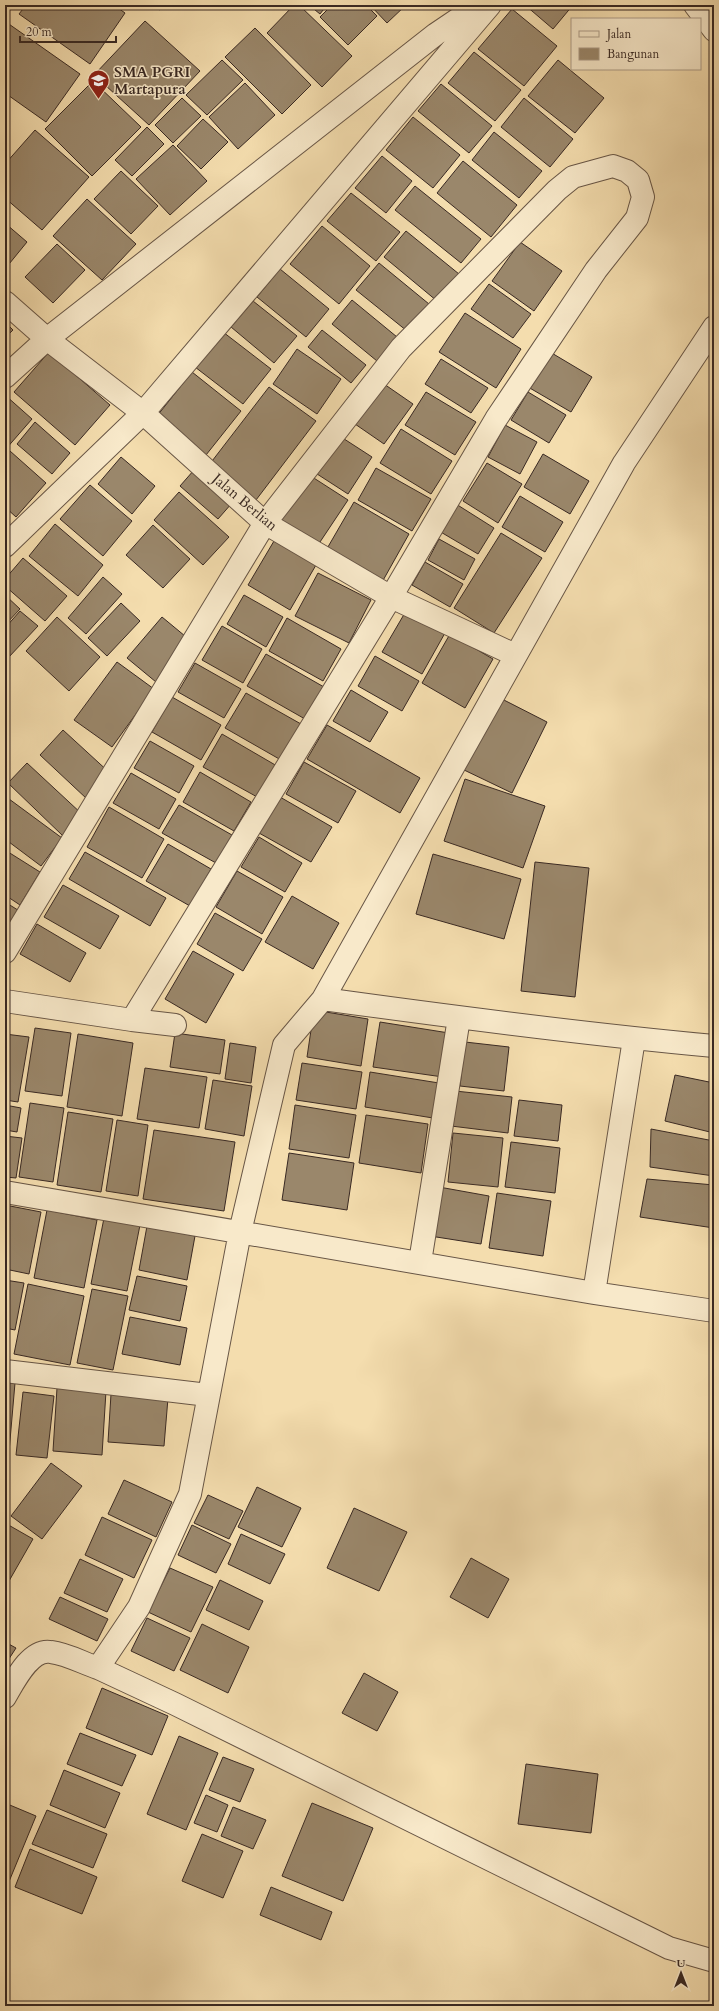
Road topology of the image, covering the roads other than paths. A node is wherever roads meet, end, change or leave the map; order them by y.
1 (479, 5) edge
2 (490, 5) edge
3 (695, 5) edge
4 (714, 30) edge
5 (5, 302) edge
6 (714, 327) edge
7 (47, 339) junction
8 (5, 377) edge
9 (143, 413) junction
10 (265, 523) junction
11 (5, 546) edge
12 (391, 597) junction
13 (515, 655) junction
14 (5, 952) edge
15 (323, 999) junction
16 (5, 1000) edge
17 (459, 1018) junction
18 (132, 1020) junction
19 (175, 1025) dead end
20 (634, 1039) junction
21 (714, 1046) edge
22 (5, 1192) edge
23 (240, 1232) junction
24 (420, 1262) junction
25 (594, 1293) junction
26 (714, 1311) edge
27 (5, 1371) edge
28 (208, 1395) junction
29 (98, 1668) junction
30 (5, 1697) edge
31 (714, 1961) edge

1 - 7 street
2 - 9 street
3 - 4 street
5 - 7 street, Jalan Berlian
6 - 13 street
7 - 8 street
7 - 9 street, Jalan Berlian
9 - 10 street, Jalan Berlian
9 - 11 street
10 - 12 street, Jalan Berlian
10 - 12 street
10 - 14 street
12 - 13 street, Jalan Berlian
12 - 18 street
13 - 15 street
15 - 17 street
15 - 23 street
16 - 18 street
17 - 20 street
17 - 24 street
18 - 19 street
20 - 21 street
20 - 25 street
22 - 23 street
23 - 24 street
23 - 28 street
24 - 25 street
25 - 26 street
27 - 28 street
28 - 29 street
29 - 30 street
29 - 31 street

